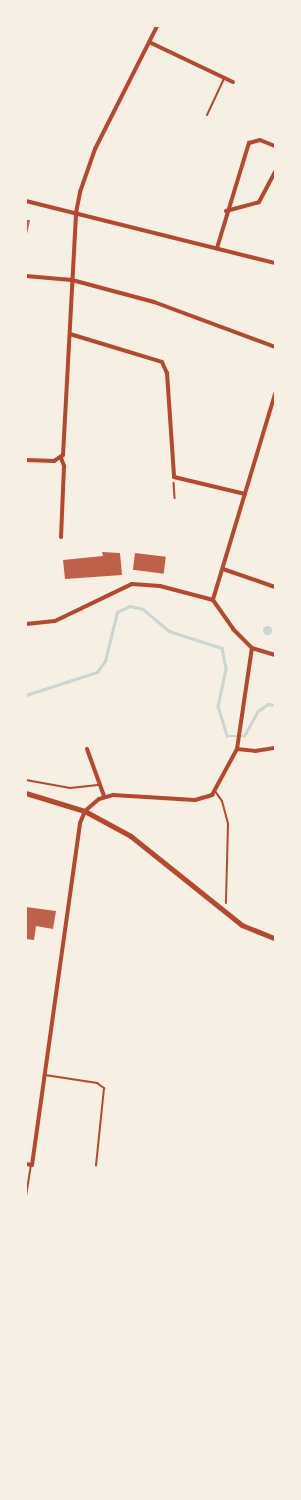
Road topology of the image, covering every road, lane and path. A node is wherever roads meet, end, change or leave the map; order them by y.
1 (157, 26) edge
2 (149, 42) junction
3 (224, 78) junction
4 (233, 82) dead end
5 (207, 115) dead end
6 (275, 146) edge
7 (275, 172) edge
8 (26, 201) edge
9 (226, 211) junction
10 (76, 213) junction
11 (218, 248) junction
12 (275, 263) edge
13 (26, 276) edge
14 (72, 280) junction
15 (70, 334) junction
16 (275, 347) edge
17 (275, 394) edge
18 (60, 458) junction
19 (26, 460) edge
20 (174, 477) junction
21 (245, 494) junction
22 (175, 498) dead end
23 (61, 537) dead end
24 (223, 569) junction
25 (275, 587) edge
26 (213, 600) junction
27 (26, 624) edge
28 (252, 648) junction
29 (275, 654) edge
30 (275, 748) edge
31 (87, 749) dead end
32 (238, 749) junction
33 (26, 780) edge
34 (98, 784) junction
35 (215, 791) junction
36 (26, 793) edge
37 (104, 796) junction
38 (85, 811) junction
39 (226, 903) dead end
40 (275, 938) edge
41 (45, 1075) junction
42 (26, 1164) edge
43 (32, 1165) junction
44 (96, 1166) dead end
45 (26, 1196) edge

1 - 2 street
2 - 3 street
2 - 10 street
3 - 4 street
3 - 5 lane
6 - 9 street
7 - 9 street
8 - 10 street
9 - 11 street
10 - 11 street
10 - 14 street
11 - 12 street
13 - 14 street
14 - 15 street
14 - 16 street
15 - 18 street
15 - 20 street
17 - 21 street
18 - 19 street
18 - 23 street
20 - 21 street
20 - 22 path
21 - 24 street
24 - 25 street
24 - 26 street
26 - 27 street
26 - 28 street
28 - 29 street
28 - 32 street
30 - 32 street
31 - 34 street
32 - 35 street
33 - 34 lane
34 - 37 street
35 - 37 street
35 - 39 lane
36 - 38 street
37 - 38 street
38 - 40 street
38 - 41 street
41 - 43 street
41 - 44 lane
42 - 43 street
43 - 45 lane

